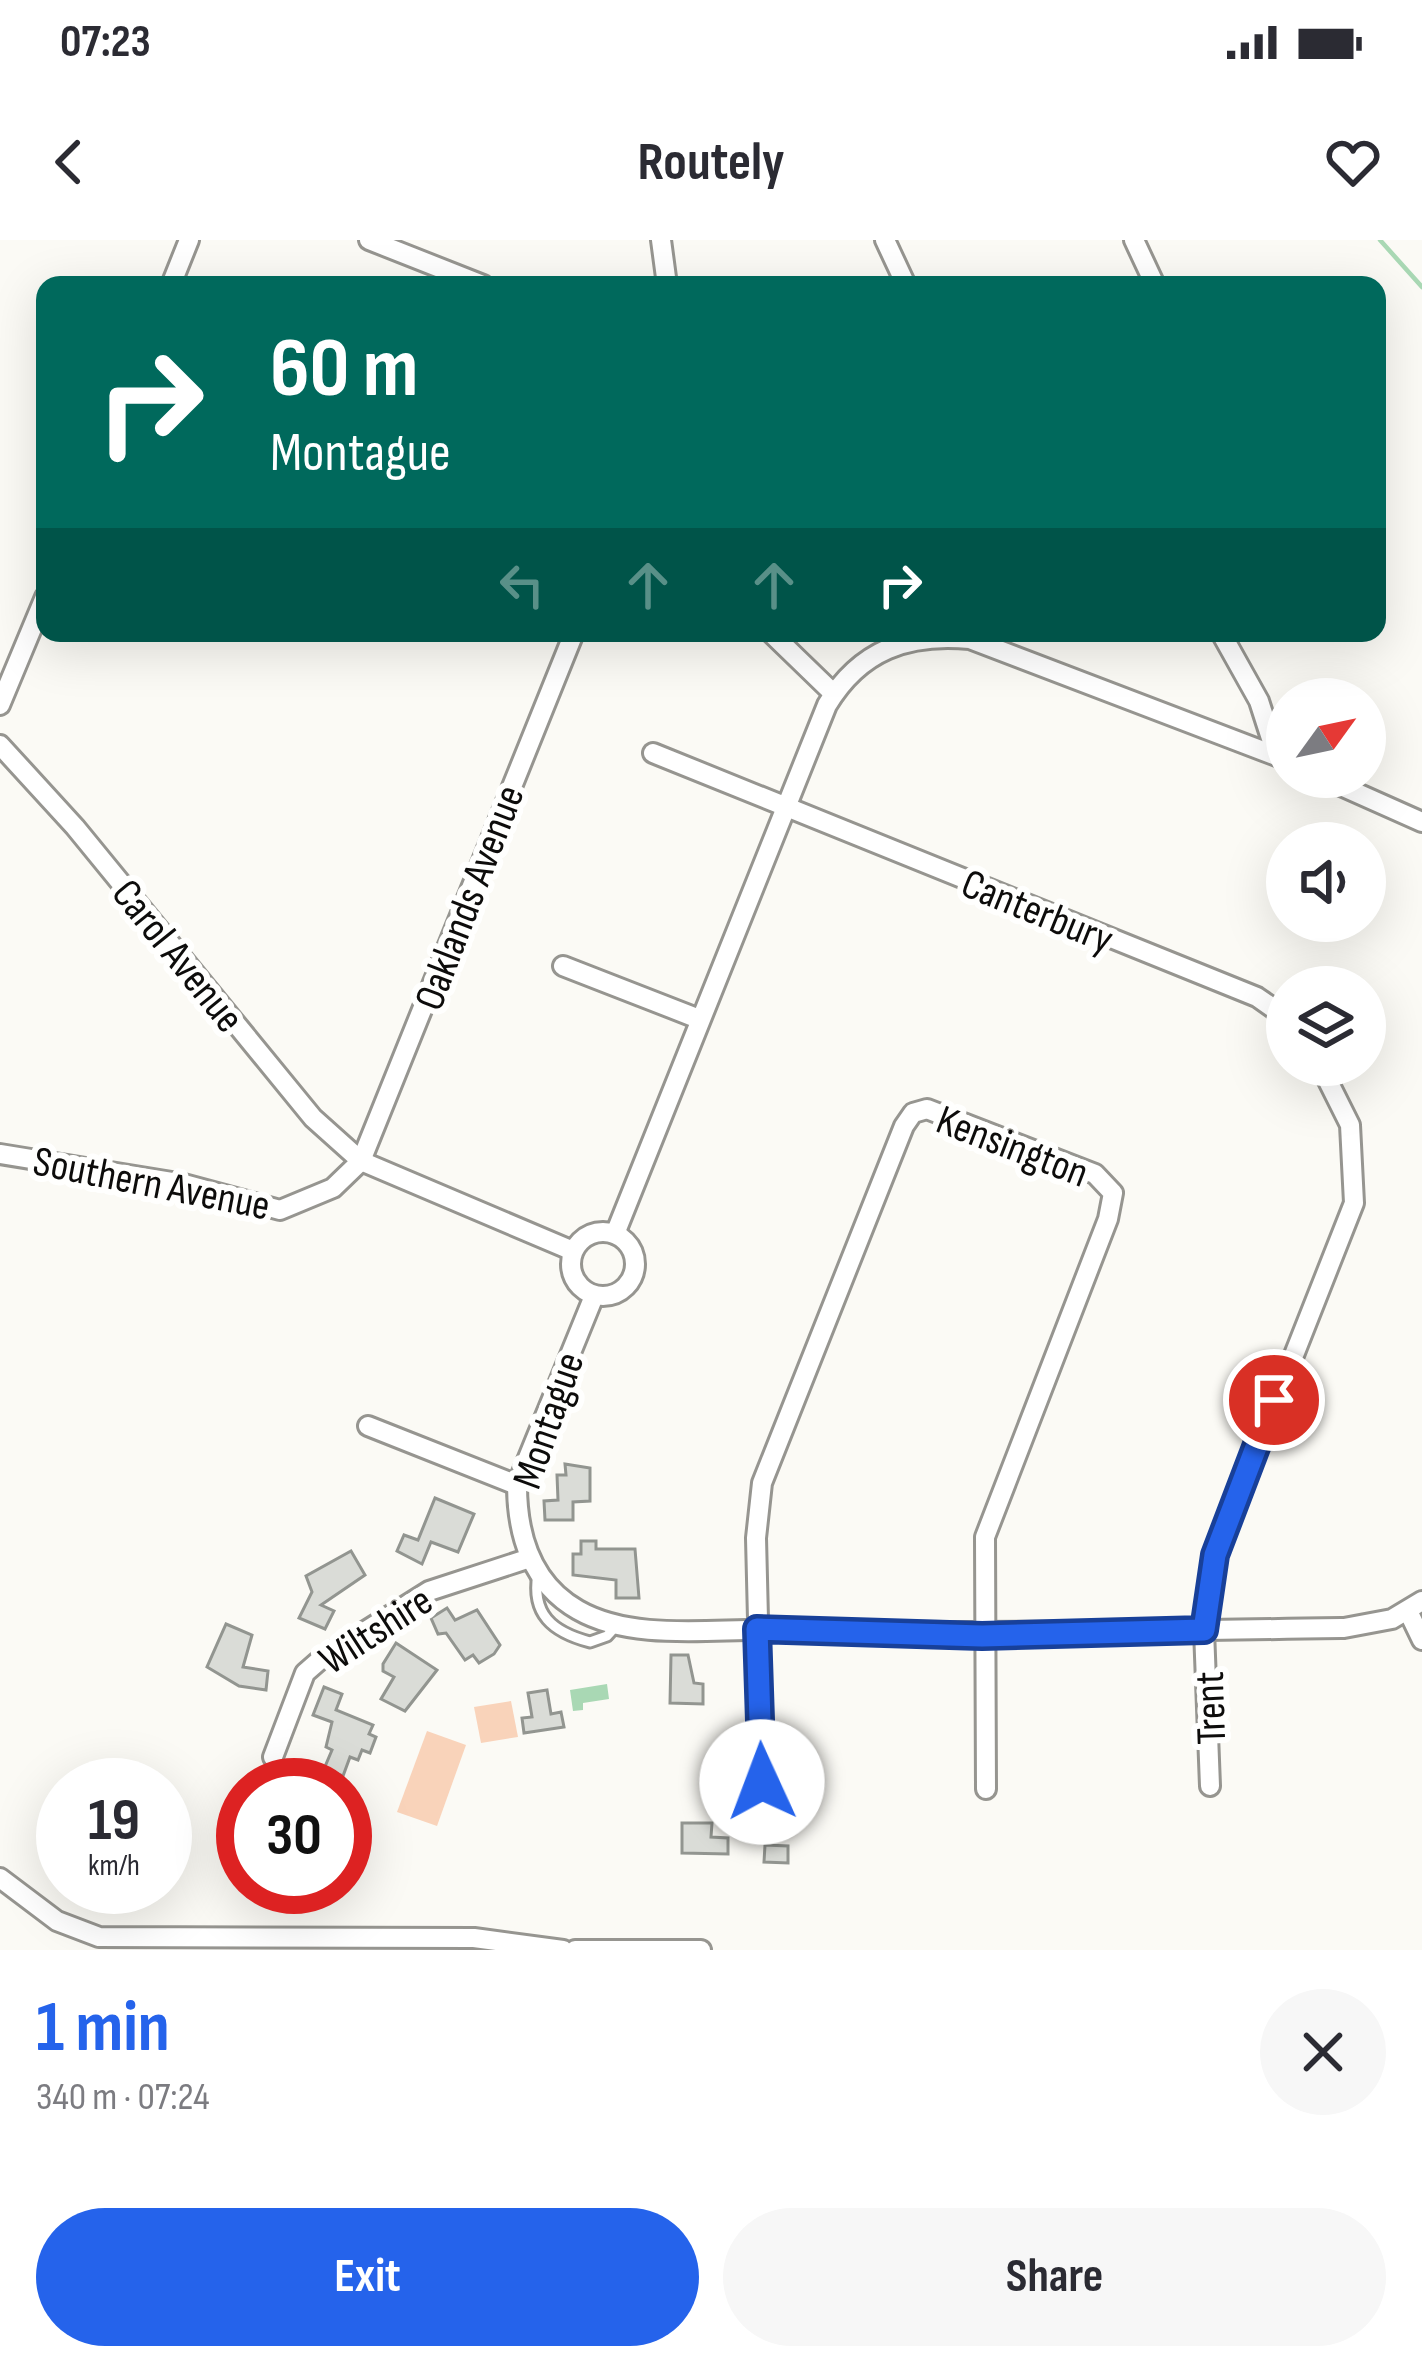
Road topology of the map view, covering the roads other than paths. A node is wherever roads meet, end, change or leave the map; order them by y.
1 (189, 240) edge
2 (369, 240) edge
3 (661, 240) edge
4 (885, 240) edge
5 (1134, 240) edge
6 (175, 276) edge
7 (460, 276) edge
8 (667, 276) edge
9 (902, 276) edge
10 (1151, 276) edge
11 (36, 619) edge
12 (570, 642) edge
13 (780, 642) edge
14 (900, 642) edge
15 (985, 642) edge
16 (1226, 642) edge
17 (834, 694) junction
18 (0, 705) edge
19 (1266, 718) edge
20 (0, 745) edge
21 (1266, 752) edge
22 (653, 753) dead end
23 (1368, 798) edge
24 (785, 810) junction
25 (1422, 822) edge
26 (563, 966) dead end
27 (1266, 1003) edge
28 (699, 1019) junction
29 (1331, 1086) edge
30 (0, 1154) edge
31 (361, 1161) junction
32 (615, 1234) junction
33 (573, 1251) junction
34 (594, 1295) junction
35 (368, 1426) dead end
36 (517, 1485) junction
37 (534, 1565) junction
38 (1415, 1606) edge
39 (617, 1624) junction
40 (757, 1629) junction
41 (1204, 1630) junction
42 (982, 1636) junction
43 (1422, 1640) edge
44 (272, 1756) dead end
45 (762, 1782) dead end
46 (1210, 1786) dead end
47 (986, 1790) dead end
48 (0, 1878) edge
49 (97, 1944) edge
50 (433, 1944) edge
51 (178, 1945) edge
52 (563, 1950) edge
53 (575, 1950) edge
54 (701, 1950) edge

1 - 6 street
2 - 7 street
3 - 8 street
4 - 9 street
5 - 10 street
11 - 18 street
12 - 31 street, Oaklands Avenue
13 - 17 street
14 - 17 street
15 - 21 street
16 - 19 street
17 - 24 street
20 - 31 street, Carol Avenue
22 - 24 street, Canterbury
23 - 25 street
24 - 27 street, Canterbury
24 - 28 street
26 - 28 street
28 - 32 street
29 - 41 street, Trent
30 - 31 street, Southern Avenue
31 - 33 street, Carol Avenue
32 - 33 street
32 - 34 street
33 - 34 street
34 - 36 street, Montague
35 - 36 street
36 - 37 street, Montague
37 - 39 street
37 - 39 lane
37 - 44 street, Wiltshire
38 - 41 street
38 - 43 street
39 - 40 street
40 - 42 street
40 - 42 street, Kensington
40 - 45 street
41 - 42 street
41 - 46 street, Trent
42 - 47 street
48 - 49 street
49 - 51 street
50 - 51 street
50 - 52 street
53 - 54 street

